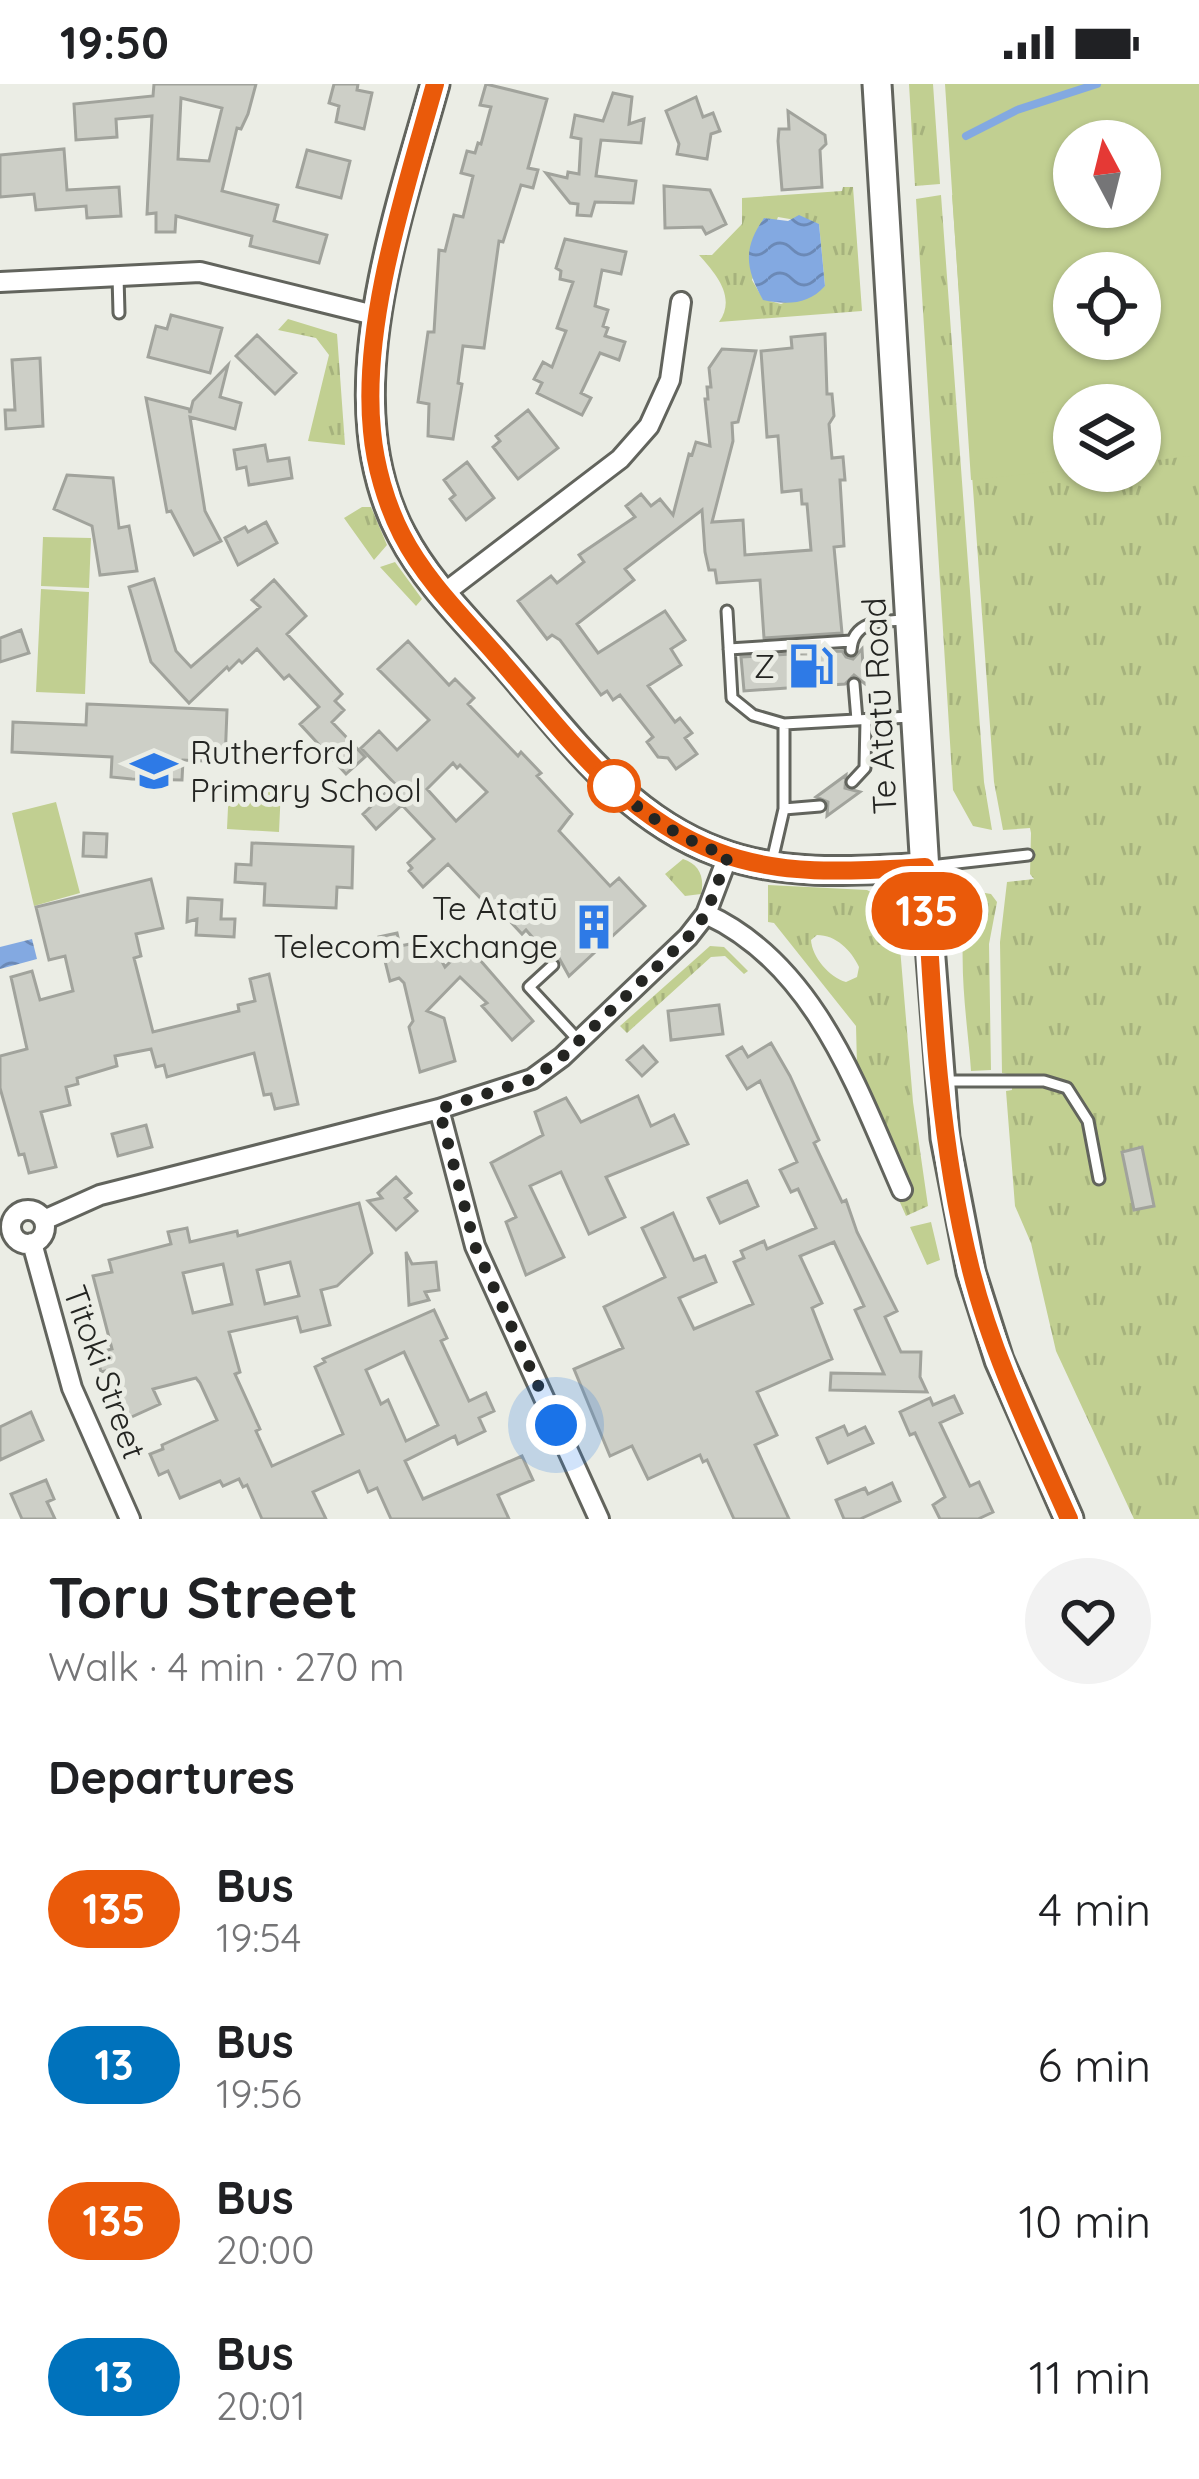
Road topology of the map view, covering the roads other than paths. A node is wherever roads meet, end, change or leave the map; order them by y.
1 (435, 84) edge
2 (877, 84) edge
3 (118, 274) junction
4 (0, 282) edge
5 (682, 302) dead end
6 (119, 313) dead end
7 (378, 316) junction
8 (443, 594) junction
9 (727, 611) dead end
10 (910, 620) junction
11 (729, 649) junction
12 (854, 684) dead end
13 (916, 717) junction
14 (861, 720) junction
15 (784, 724) junction
16 (852, 782) dead end
17 (820, 806) dead end
18 (784, 809) junction
19 (1028, 855) dead end
20 (728, 856) junction
21 (925, 867) junction
22 (771, 868) junction
23 (706, 914) junction
24 (553, 965) dead end
25 (579, 1041) junction
26 (939, 1081) junction
27 (439, 1109) junction
28 (1099, 1179) dead end
29 (902, 1190) dead end
30 (44, 1220) junction
31 (6, 1229) edge
32 (32, 1243) junction
33 (130, 1519) edge
34 (599, 1519) edge
35 (1069, 1519) edge

1 - 7 main road
2 - 10 main road, Te Atatū Road
3 - 4 street
3 - 6 lane
3 - 7 street
5 - 8 street
7 - 8 main road
8 - 20 main road
9 - 11 lane
10 - 11 lane
10 - 13 main road, Te Atatū Road
11 - 15 lane
12 - 14 lane
13 - 14 lane
13 - 21 main road, Te Atatū Road
14 - 15 lane
14 - 16 lane
15 - 18 lane
17 - 18 lane
18 - 22 lane
19 - 21 lane
20 - 22 main road
20 - 23 street
21 - 22 main road
21 - 26 main road, Te Atatū Road
23 - 25 street
23 - 29 street
24 - 25 lane
25 - 27 street
26 - 28 lane
26 - 35 main road, Te Atatū Road
27 - 30 street
27 - 34 street
30 - 31 street
30 - 32 street
31 - 32 street
32 - 33 street, Titoki Street

